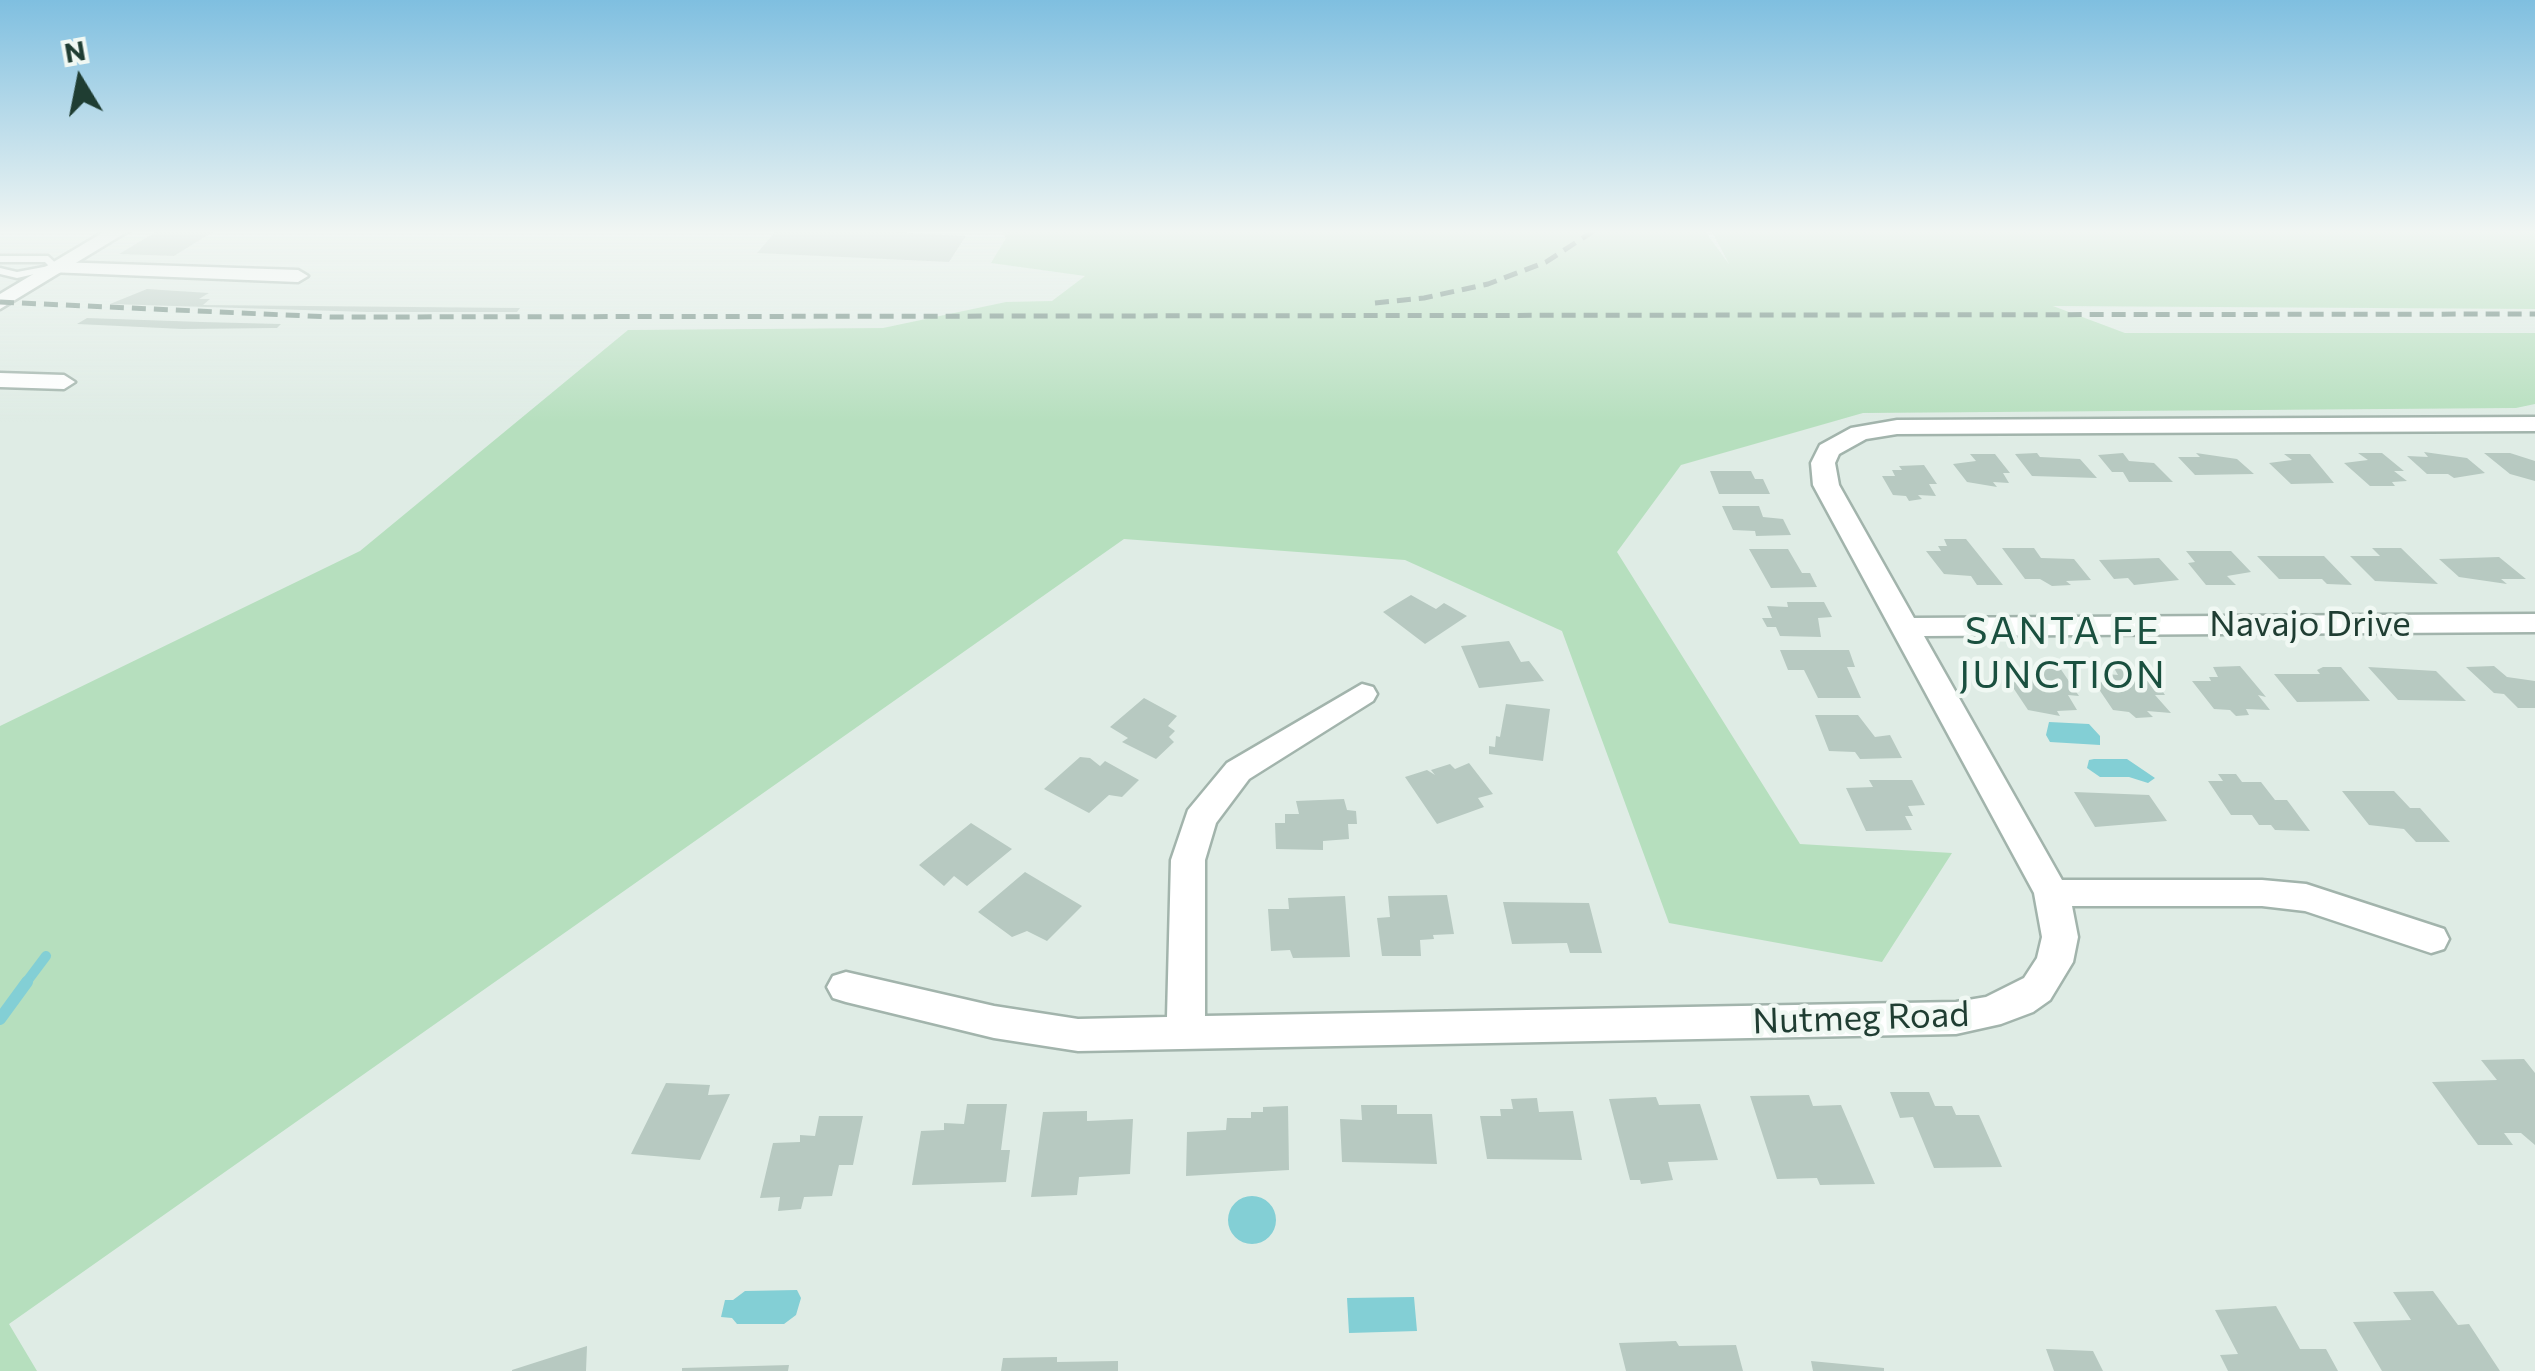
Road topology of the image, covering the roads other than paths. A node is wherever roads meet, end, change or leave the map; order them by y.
1 (0, 380) edge
2 (64, 382) dead end
3 (2535, 424) edge
4 (2535, 623) edge
5 (1905, 627) junction
6 (1362, 694) dead end
7 (2052, 893) junction
8 (2431, 938) dead end
9 (846, 988) dead end
10 (1186, 1033) junction

1 - 2 street
3 - 5 street, Nutmeg Road
4 - 5 street, Navajo Drive
5 - 7 street, Nutmeg Road
6 - 10 street
7 - 8 street
7 - 10 street, Nutmeg Road
9 - 10 street, Nutmeg Road

